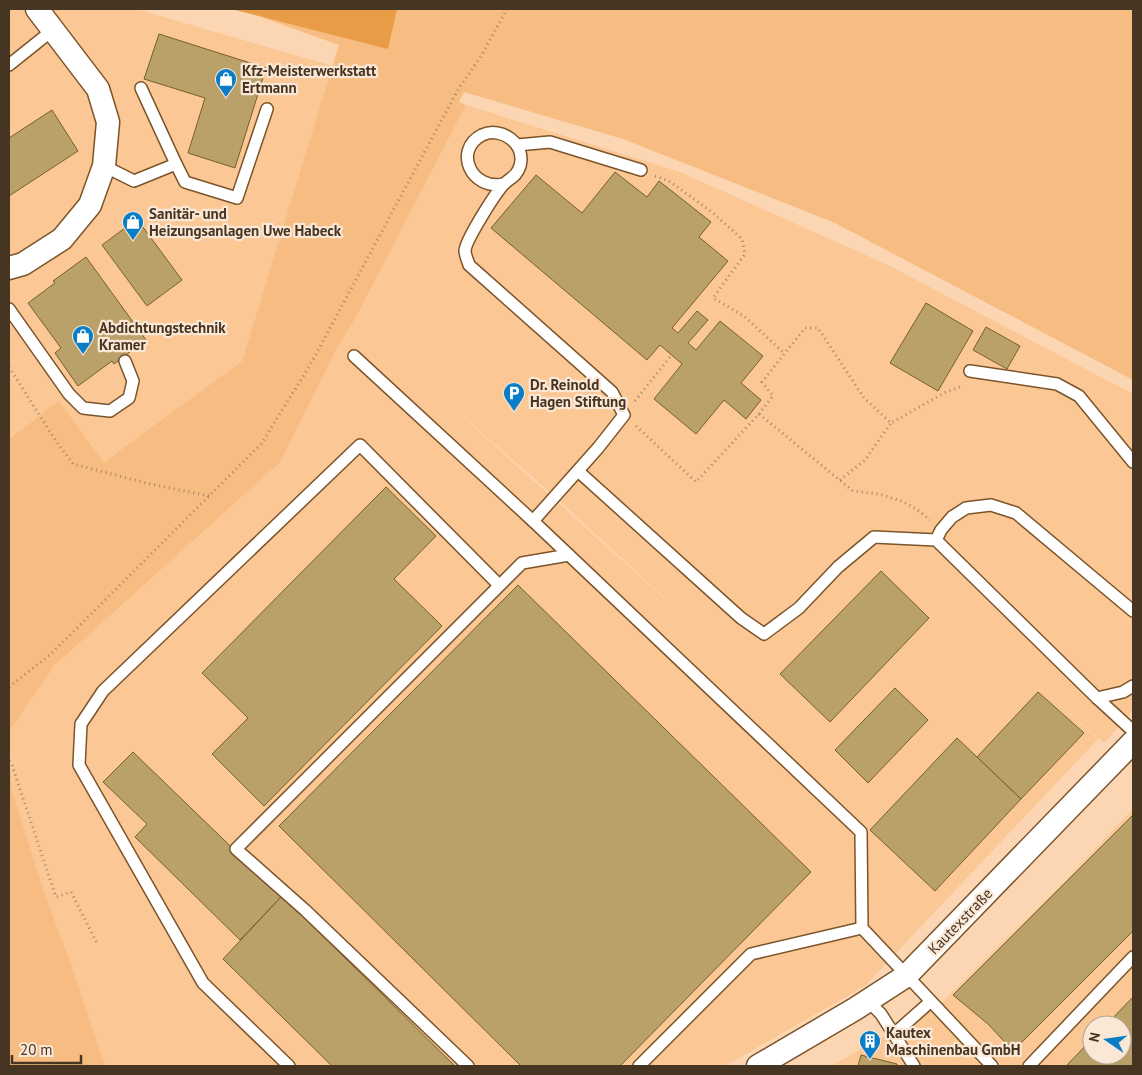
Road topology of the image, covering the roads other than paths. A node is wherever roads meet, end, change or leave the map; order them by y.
1 (36, 9) edge
2 (54, 29) junction
3 (9, 64) edge
4 (141, 88) dead end
5 (267, 109) dead end
6 (517, 145) junction
7 (176, 164) junction
8 (104, 166) junction
9 (639, 170) road end
10 (504, 184) junction
11 (9, 268) edge
12 (9, 309) edge
13 (354, 356) dead end
14 (126, 361) dead end
15 (970, 371) road end
16 (1133, 462) edge
17 (578, 471) junction
18 (532, 520) junction
19 (939, 535) junction
20 (569, 555) junction
21 (499, 585) junction
22 (1133, 611) edge
23 (1133, 686) edge
24 (1098, 698) junction
25 (1133, 731) edge
26 (1133, 742) edge
27 (862, 928) junction
28 (1133, 957) edge
29 (906, 976) junction
30 (868, 1001) junction
31 (930, 1002) junction
32 (894, 1034) junction
33 (289, 1066) edge
34 (468, 1066) edge
35 (639, 1066) edge
36 (758, 1066) edge
37 (914, 1066) edge
38 (992, 1066) edge
39 (1029, 1066) edge

1 - 2 street
2 - 3 lane
2 - 8 street
4 - 7 lane
5 - 7 lane
6 - 9 lane
6 - 10 lane
6 - 10 lane
7 - 8 lane
8 - 11 street
10 - 17 lane
12 - 14 lane
13 - 18 lane
15 - 16 lane
17 - 18 lane
17 - 19 lane
18 - 20 lane
19 - 22 lane
19 - 24 lane
20 - 21 lane
20 - 27 lane
21 - 33 lane
21 - 34 lane
23 - 24 lane
24 - 25 lane
26 - 29 street, Kautexstraße
27 - 29 lane
27 - 35 lane
28 - 39 lane
29 - 30 street, Kautexstraße
29 - 31 lane
30 - 32 lane
30 - 36 street, Kautexstraße
31 - 32 lane
31 - 38 lane
32 - 37 lane

